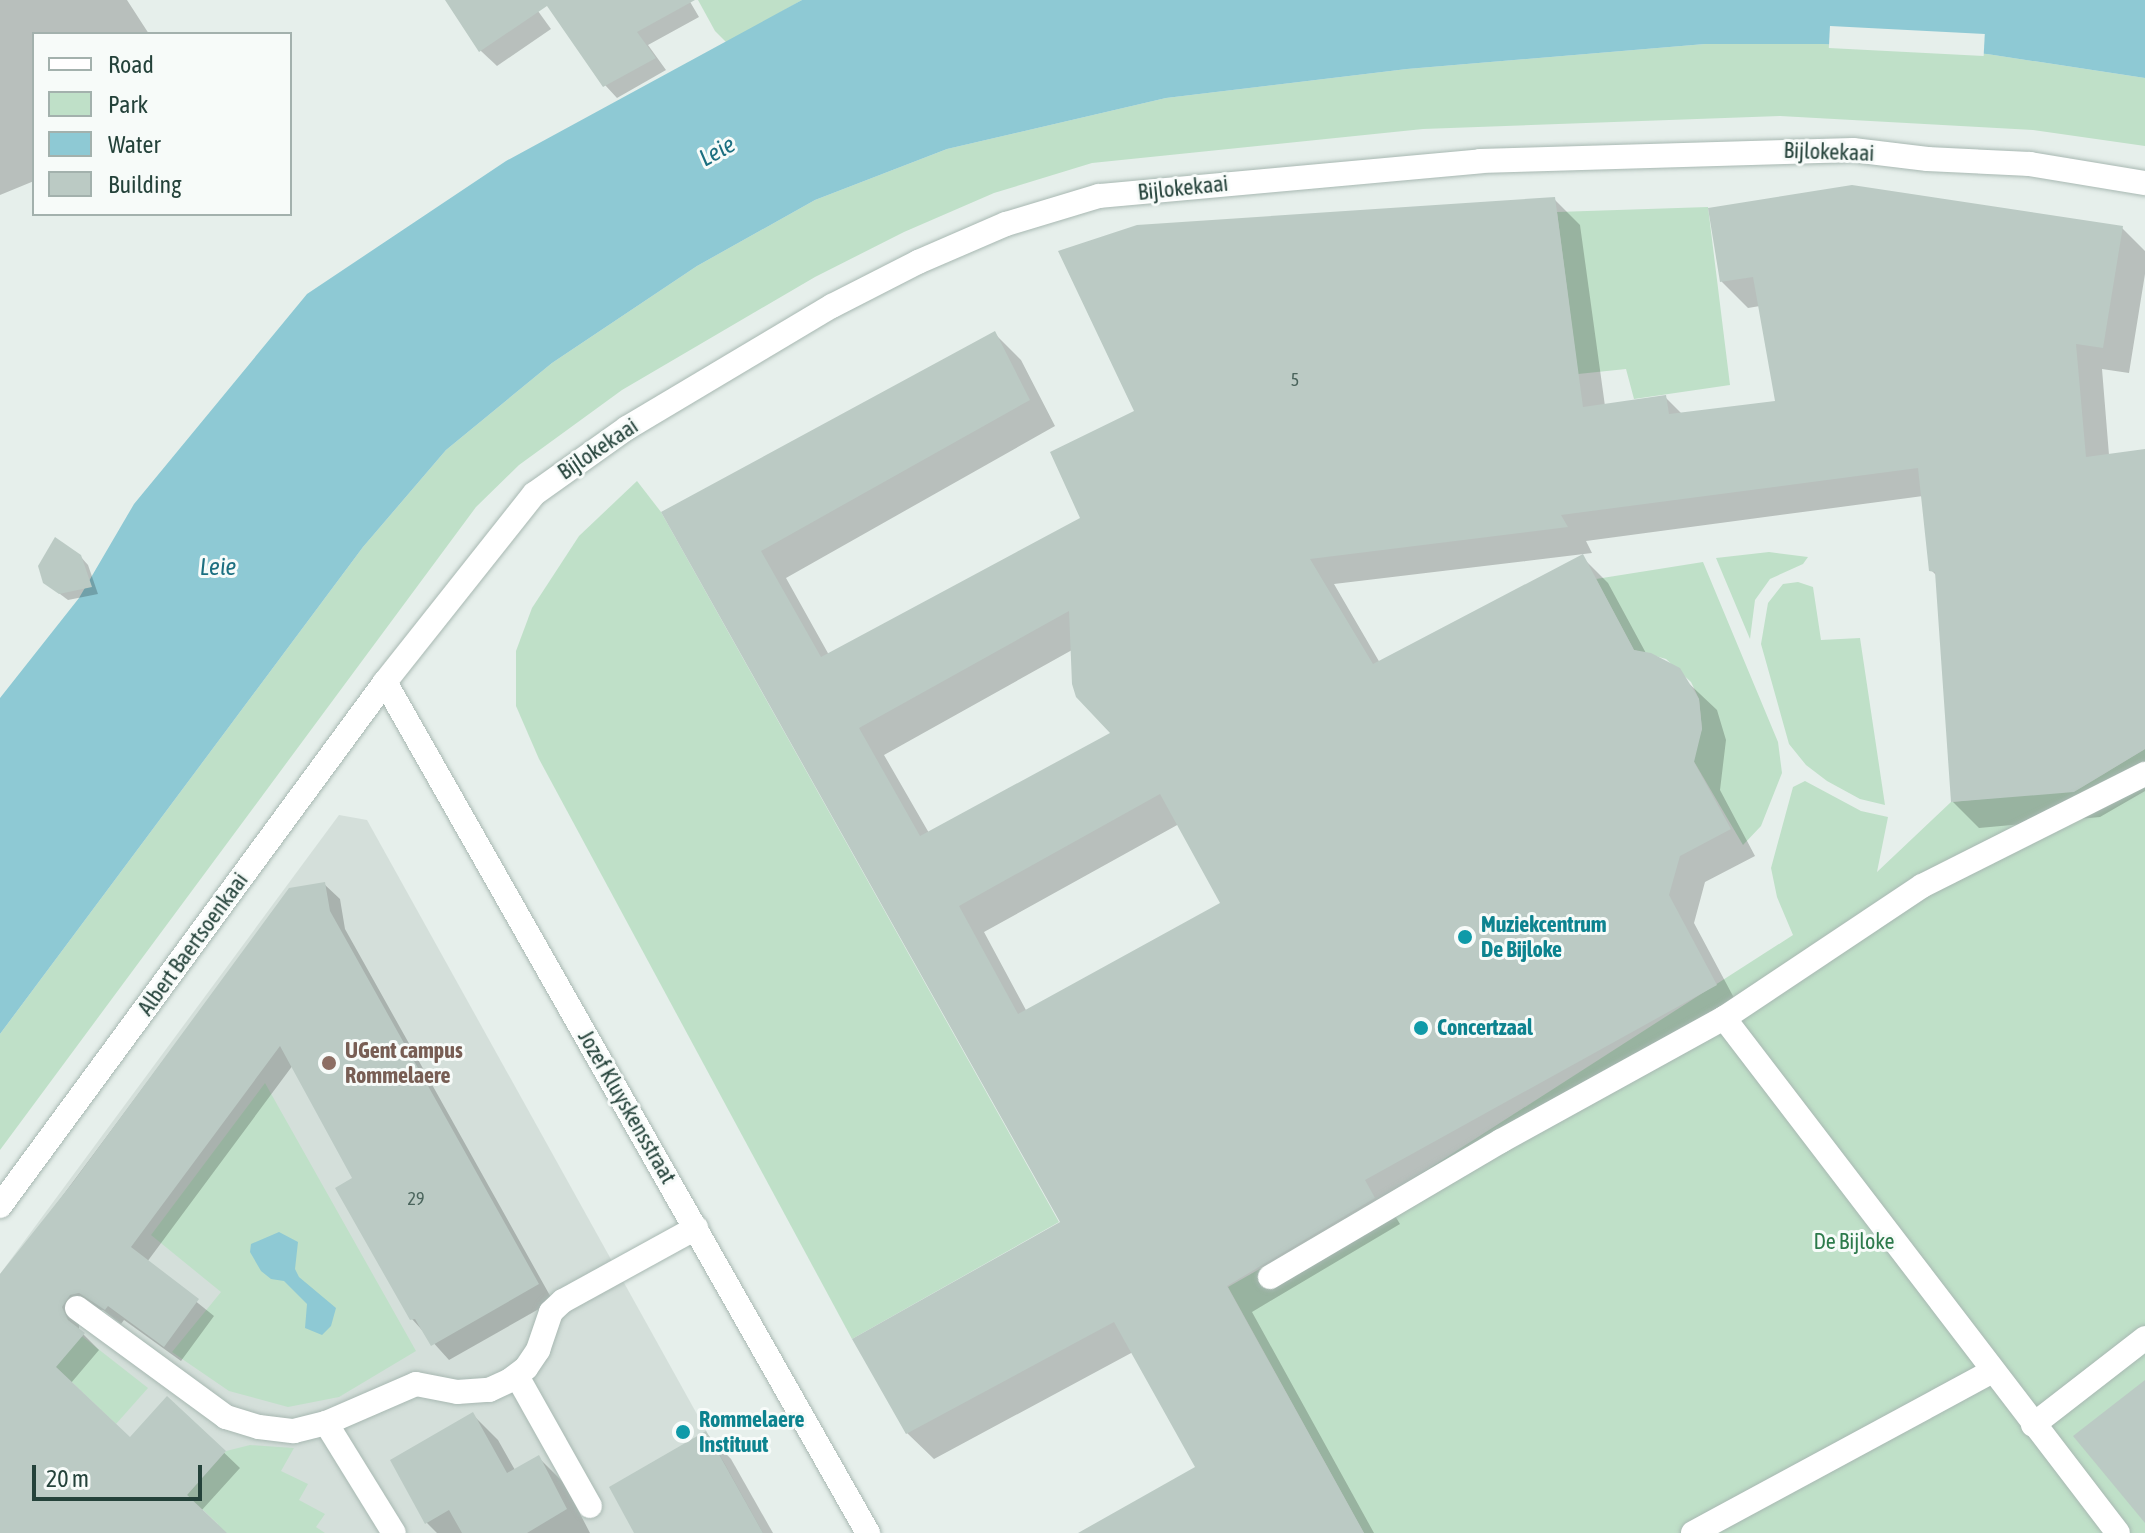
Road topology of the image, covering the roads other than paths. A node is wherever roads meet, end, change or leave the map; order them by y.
1 (2145, 183) edge
2 (385, 682) junction
3 (2145, 774) edge
4 (1724, 1018) junction
5 (0, 1206) edge
6 (696, 1228) junction
7 (1270, 1277) dead end
8 (77, 1308) dead end
9 (2145, 1338) edge
10 (1991, 1372) junction
11 (517, 1376) junction
12 (326, 1423) junction
13 (2033, 1425) junction
14 (590, 1506) dead end
15 (394, 1533) edge
16 (868, 1533) edge
17 (1693, 1533) edge
18 (2118, 1533) edge

1 - 2 street, Bijlokekaai
2 - 5 street, Albert Baertsoenkaai
2 - 6 street, Jozef Kluyskensstraat
3 - 4 street
4 - 7 street
4 - 10 street
6 - 11 street
6 - 16 street, Jozef Kluyskensstraat
8 - 12 street
9 - 13 street
10 - 13 street
10 - 17 street
11 - 12 street
11 - 14 street
12 - 15 street
13 - 18 street

